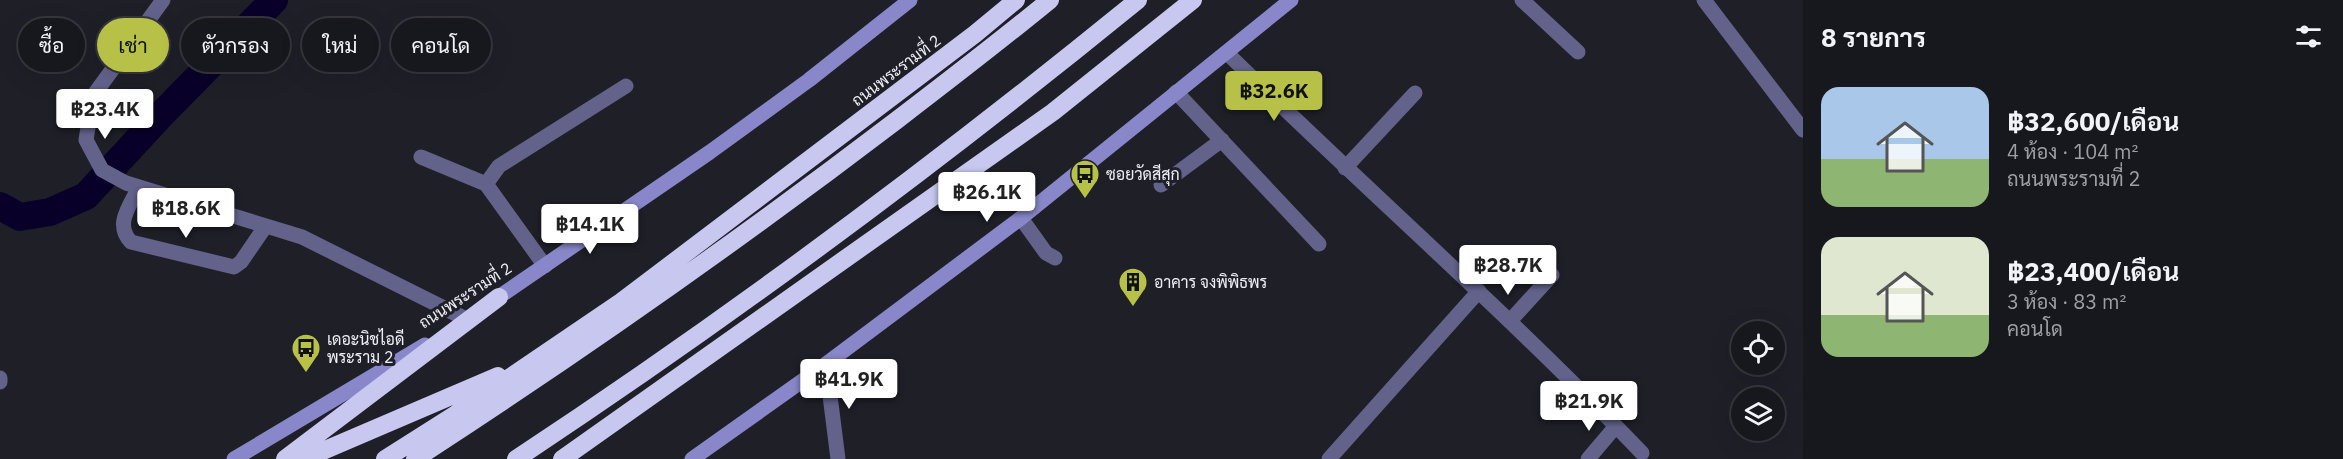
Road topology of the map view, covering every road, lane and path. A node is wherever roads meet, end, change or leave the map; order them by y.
1 (163, 0) edge
2 (910, 0) edge
3 (1016, 0) edge
4 (1050, 0) edge
5 (1138, 0) edge
6 (1193, 0) edge
7 (1291, 0) edge
8 (1522, 0) edge
9 (1704, 0) edge
10 (1227, 52) junction
11 (1578, 52) dead end
12 (626, 86) dead end
13 (1176, 92) junction
14 (1415, 93) dead end
15 (1803, 130) edge
16 (1222, 140) junction
17 (421, 157) dead end
18 (1345, 168) junction
19 (486, 184) junction
20 (132, 185) junction
21 (1161, 185) dead end
22 (1021, 218) junction
23 (265, 227) junction
24 (1319, 244) dead end
25 (1055, 258) dead end
26 (545, 266) junction
27 (1552, 275) dead end
28 (1479, 291) junction
29 (499, 297) junction
30 (466, 319) junction
31 (1510, 321) junction
32 (537, 359) junction
33 (826, 364) junction
34 (1616, 426) junction
35 (1642, 453) dead end
36 (567, 457) edge
37 (234, 459) edge
38 (285, 459) edge
39 (304, 459) edge
40 (385, 459) edge
41 (415, 459) edge
42 (516, 459) edge
43 (692, 459) edge
44 (838, 459) edge
45 (1329, 459) edge
46 (1588, 459) edge

1 - 20 street
2 - 26 main road, ถนนพระรามที่ 2
3 - 32 highway, ถนนพระรามที่ 2
4 - 41 highway
5 - 42 highway
6 - 36 highway
7 - 10 main road
8 - 11 street
9 - 15 street
10 - 13 main road
10 - 18 street
12 - 19 street
13 - 16 street
13 - 22 main road
14 - 18 street
16 - 21 street
16 - 24 street
17 - 19 street
18 - 28 street
19 - 26 street
20 - 23 street
20 - 23 street
22 - 25 street
22 - 33 main road
23 - 30 street
26 - 29 main road, ถนนพระรามที่ 2
27 - 31 street
28 - 31 street
28 - 45 street
29 - 30 main road, ถนนพระรามที่ 2
29 - 38 highway
30 - 37 main road, ถนนพระรามที่ 2
31 - 34 street
32 - 39 highway
32 - 40 highway, ถนนพระรามที่ 2
33 - 43 main road
33 - 44 street
34 - 35 street
34 - 46 street

